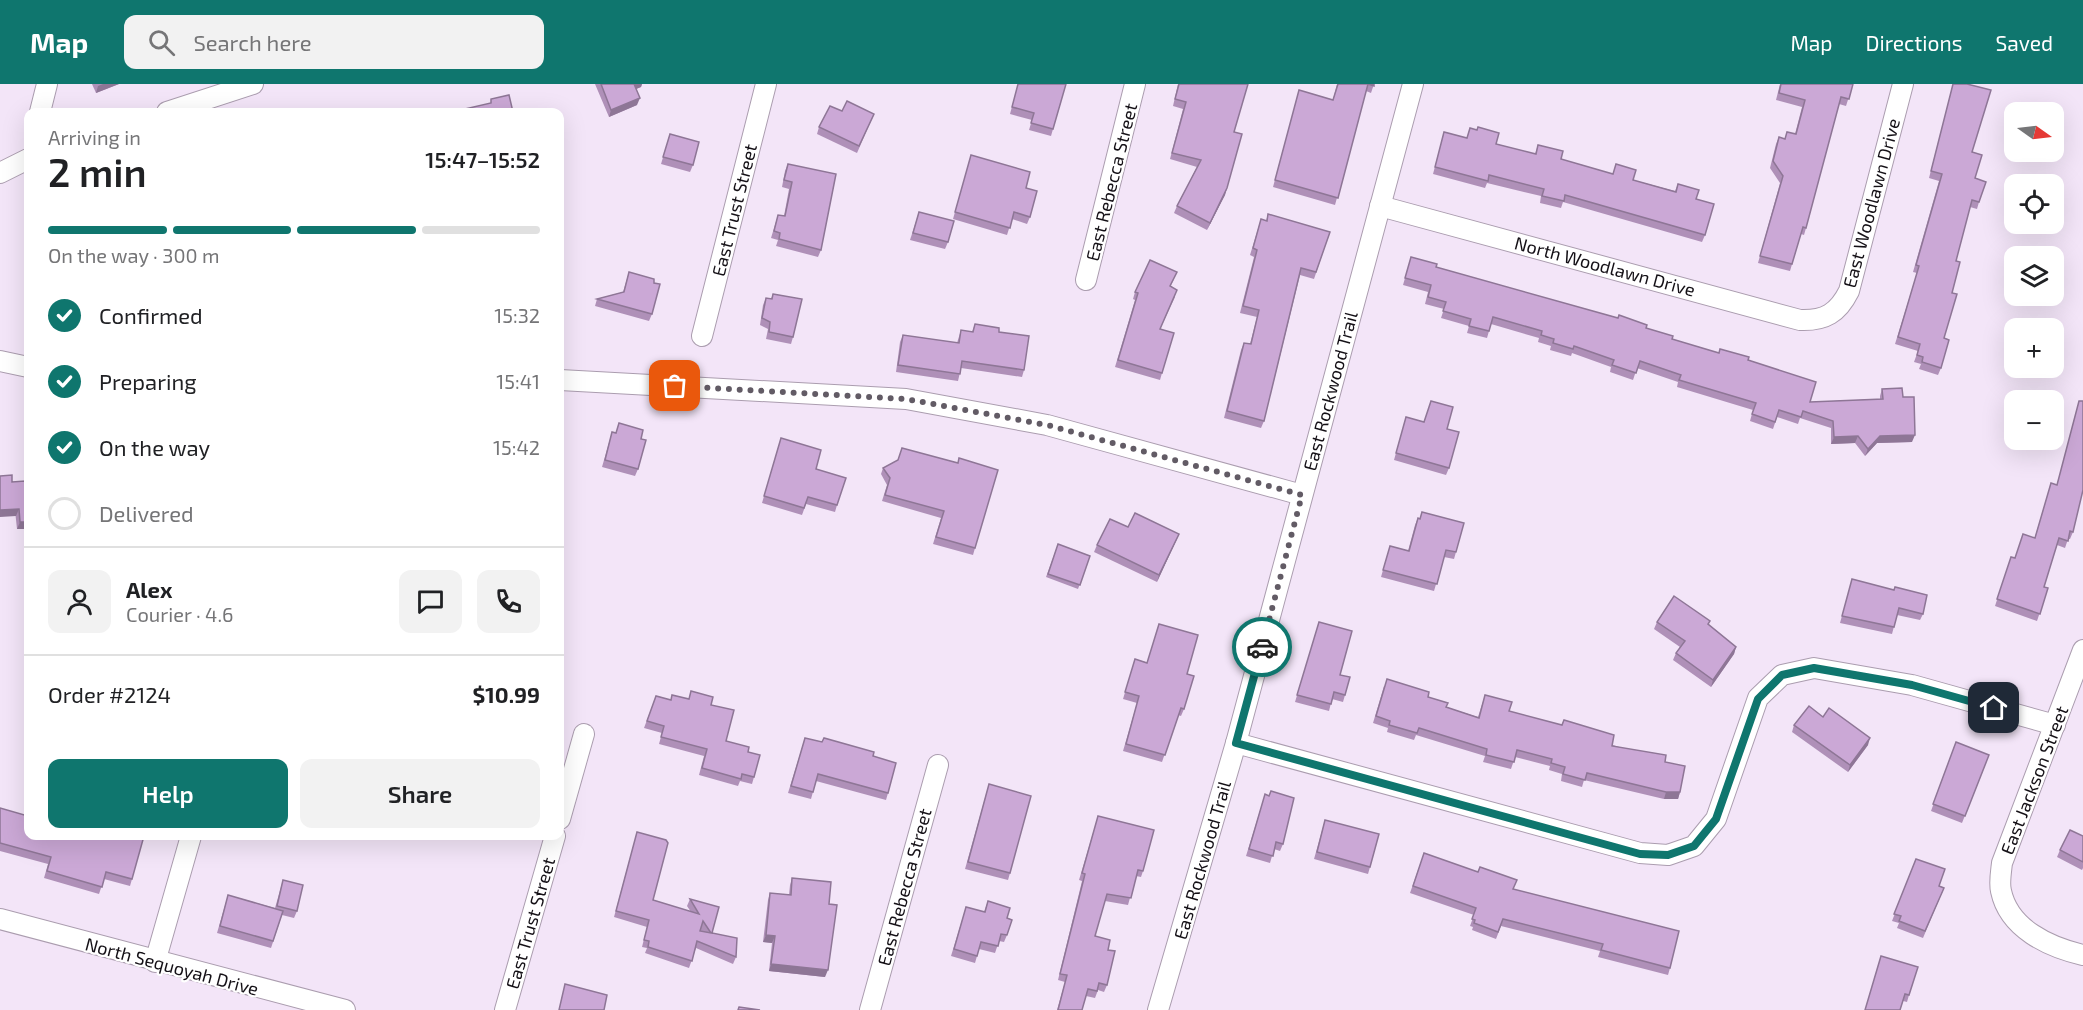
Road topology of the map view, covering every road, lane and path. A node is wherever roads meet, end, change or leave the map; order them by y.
1 (47, 84) edge
2 (253, 84) edge
3 (766, 84) edge
4 (1135, 84) edge
5 (1413, 84) edge
6 (1903, 84) edge
7 (41, 108) edge
8 (179, 108) edge
9 (24, 161) edge
10 (0, 173) edge
11 (1380, 206) junction
12 (1086, 280) dead end
13 (1830, 316) joint
14 (702, 336) dead end
15 (0, 361) edge
16 (24, 366) edge
17 (564, 380) edge
18 (1302, 495) junction
19 (2083, 650) edge
20 (2055, 725) junction
21 (584, 734) dead end
22 (1236, 743) junction
23 (938, 765) dead end
24 (564, 805) edge
25 (190, 840) edge
26 (554, 840) edge
27 (0, 919) edge
28 (2075, 954) edge
29 (155, 962) junction
30 (345, 1010) edge
31 (505, 1010) edge
32 (870, 1010) edge
33 (1158, 1010) edge

1 - 7 street
2 - 8 street
3 - 14 street, East Trust Street
4 - 12 street, East Rebecca Street
5 - 11 street, East Rockwood Trail
6 - 13 street, East Woodlawn Drive
9 - 10 street
11 - 13 street, North Woodlawn Drive
11 - 18 street, East Rockwood Trail
15 - 16 street
17 - 18 street
18 - 22 street, East Rockwood Trail
19 - 20 street, East Jackson Street
20 - 22 street
20 - 28 street, East Jackson Street
21 - 24 street
22 - 33 street, East Rockwood Trail
23 - 32 street, East Rebecca Street
25 - 29 street
26 - 31 street, East Trust Street
27 - 29 street, North Sequoyah Drive
29 - 30 street, North Sequoyah Drive

